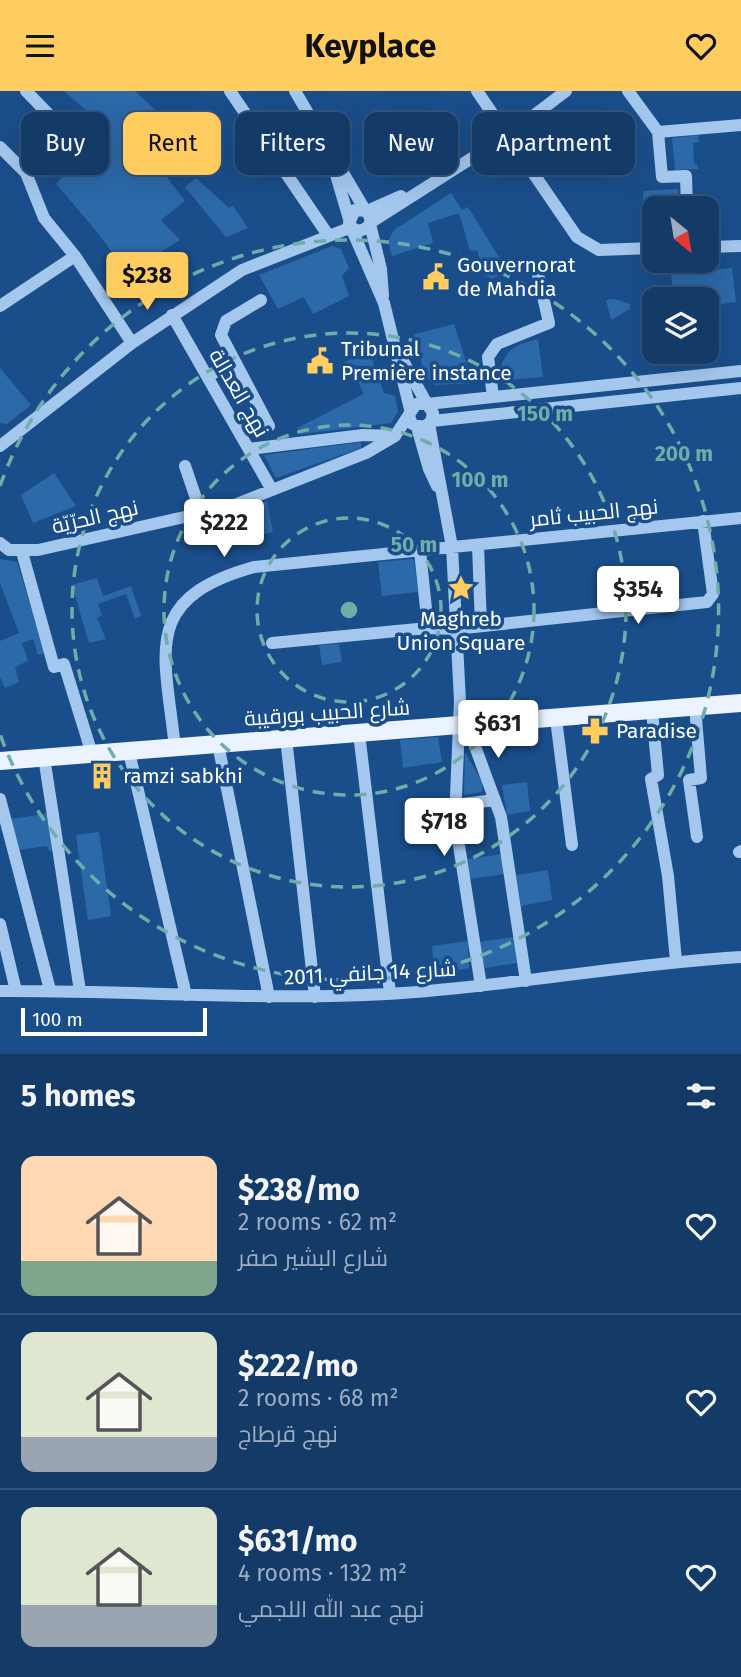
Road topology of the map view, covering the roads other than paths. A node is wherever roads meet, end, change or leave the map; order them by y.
1 (26, 91) edge
2 (230, 91) edge
3 (295, 91) edge
4 (477, 91) edge
5 (566, 91) edge
6 (628, 91) edge
7 (46, 112) edge
8 (307, 112) edge
9 (492, 112) edge
10 (538, 112) edge
11 (741, 125) edge
12 (658, 132) junction
13 (0, 146) edge
14 (472, 158) edge
15 (21, 168) edge
16 (27, 175) edge
17 (336, 175) edge
18 (343, 175) edge
19 (535, 175) edge
20 (687, 196) edge
21 (368, 217) junction
22 (351, 223) junction
23 (328, 235) junction
24 (741, 246) edge
25 (719, 247) edge
26 (642, 248) edge
27 (75, 256) junction
28 (537, 270) dead end
29 (261, 300) dead end
30 (384, 303) junction
31 (0, 306) edge
32 (172, 315) junction
33 (132, 343) junction
34 (398, 352) junction
35 (236, 363) junction
36 (741, 371) edge
37 (207, 376) junction
38 (741, 388) edge
39 (531, 393) junction
40 (493, 397) junction
41 (472, 399) junction
42 (427, 404) junction
43 (533, 410) junction
44 (475, 416) junction
45 (419, 420) junction
46 (269, 426) dead end
47 (395, 436) junction
48 (2, 440) edge
49 (249, 449) junction
50 (185, 466) dead end
51 (272, 490) junction
52 (201, 513) junction
53 (741, 518) edge
54 (703, 521) junction
55 (0, 543) edge
56 (478, 545) junction
57 (452, 547) junction
58 (420, 551) junction
59 (22, 552) junction
60 (481, 626) junction
61 (428, 628) junction
62 (456, 629) junction
63 (272, 643) dead end
64 (741, 703) edge
65 (695, 707) junction
66 (652, 711) junction
67 (556, 719) junction
68 (462, 727) junction
69 (359, 733) junction
70 (286, 738) junction
71 (218, 744) junction
72 (175, 748) junction
73 (129, 752) junction
74 (92, 754) junction
75 (44, 757) junction
76 (0, 761) edge
77 (0, 799) edge
78 (495, 800) junction
79 (454, 805) junction
80 (697, 837) dead end
81 (572, 845) dead end
82 (0, 923) edge
83 (741, 957) edge
84 (676, 961) junction
85 (526, 981) junction
86 (481, 986) junction
87 (0, 991) edge
88 (16, 991) junction
89 (50, 991) junction
90 (80, 991) junction
91 (390, 993) junction
92 (186, 995) junction
93 (269, 997) junction
94 (315, 997) junction

1 - 7 street
2 - 23 street
3 - 8 street
4 - 9 street
5 - 10 street
6 - 12 street
11 - 12 street
12 - 20 street
13 - 15 street
14 - 21 street
16 - 27 street
17 - 22 street
18 - 21 street
19 - 26 street
21 - 22 street
21 - 22 street
21 - 30 street
22 - 23 street
22 - 30 street
23 - 32 street
24 - 25 street
27 - 31 street
27 - 33 street
28 - 40 street
29 - 35 street
30 - 34 street
32 - 33 street
32 - 37 street, نهج العدالة
33 - 48 street
34 - 42 street
34 - 45 street
35 - 37 street
35 - 46 street
36 - 39 street
37 - 49 street, نهج العدالة
38 - 43 street
39 - 40 street
39 - 43 street
40 - 41 street
41 - 42 street
41 - 44 street
42 - 45 street
43 - 44 street
44 - 45 street
45 - 47 street
45 - 57 street
47 - 49 street
47 - 51 street, نهج الحرّيّة
49 - 51 street, نهج العدالة
50 - 52 street
51 - 52 street, نهج الحرّيّة
52 - 59 street, نهج الحرّيّة
53 - 54 street, نهج الحبيب ثامر
54 - 56 street, نهج الحبيب ثامر
54 - 60 street
55 - 59 street
56 - 57 street, نهج الحبيب ثامر
56 - 60 street
57 - 58 street, نهج الحبيب ثامر
57 - 62 street
58 - 61 street
58 - 72 street, نهج الحبيب ثامر
59 - 74 street
60 - 62 street
61 - 62 street
61 - 63 street
62 - 68 street
64 - 65 main road, شارع الحبيب بورقيبة
65 - 66 main road, شارع الحبيب بورقيبة
65 - 80 street
66 - 67 main road, شارع الحبيب بورقيبة
66 - 84 street
67 - 68 main road, شارع الحبيب بورقيبة
67 - 81 street
68 - 69 main road, شارع الحبيب بورقيبة
68 - 78 street
68 - 79 street
69 - 70 main road, شارع الحبيب بورقيبة
69 - 91 street
70 - 71 main road, شارع الحبيب بورقيبة
70 - 94 street
71 - 72 main road, شارع الحبيب بورقيبة
71 - 93 street
72 - 73 main road, شارع الحبيب بورقيبة
73 - 74 main road, شارع الحبيب بورقيبة
73 - 92 street
74 - 75 main road, شارع الحبيب بورقيبة
75 - 76 main road, شارع الحبيب بورقيبة
75 - 90 street
77 - 89 street
78 - 79 street
78 - 85 street
79 - 86 street
82 - 88 street
83 - 84 street, شارع 14 جانفي 2011
84 - 85 street, شارع 14 جانفي 2011
85 - 86 street, شارع 14 جانفي 2011
86 - 91 street, شارع 14 جانفي 2011
87 - 88 street, شارع 14 جانفي 2011
88 - 89 street, شارع 14 جانفي 2011
89 - 90 street, شارع 14 جانفي 2011
90 - 92 street, شارع 14 جانفي 2011
91 - 94 street, شارع 14 جانفي 2011
92 - 93 street, شارع 14 جانفي 2011
93 - 94 street, شارع 14 جانفي 2011

